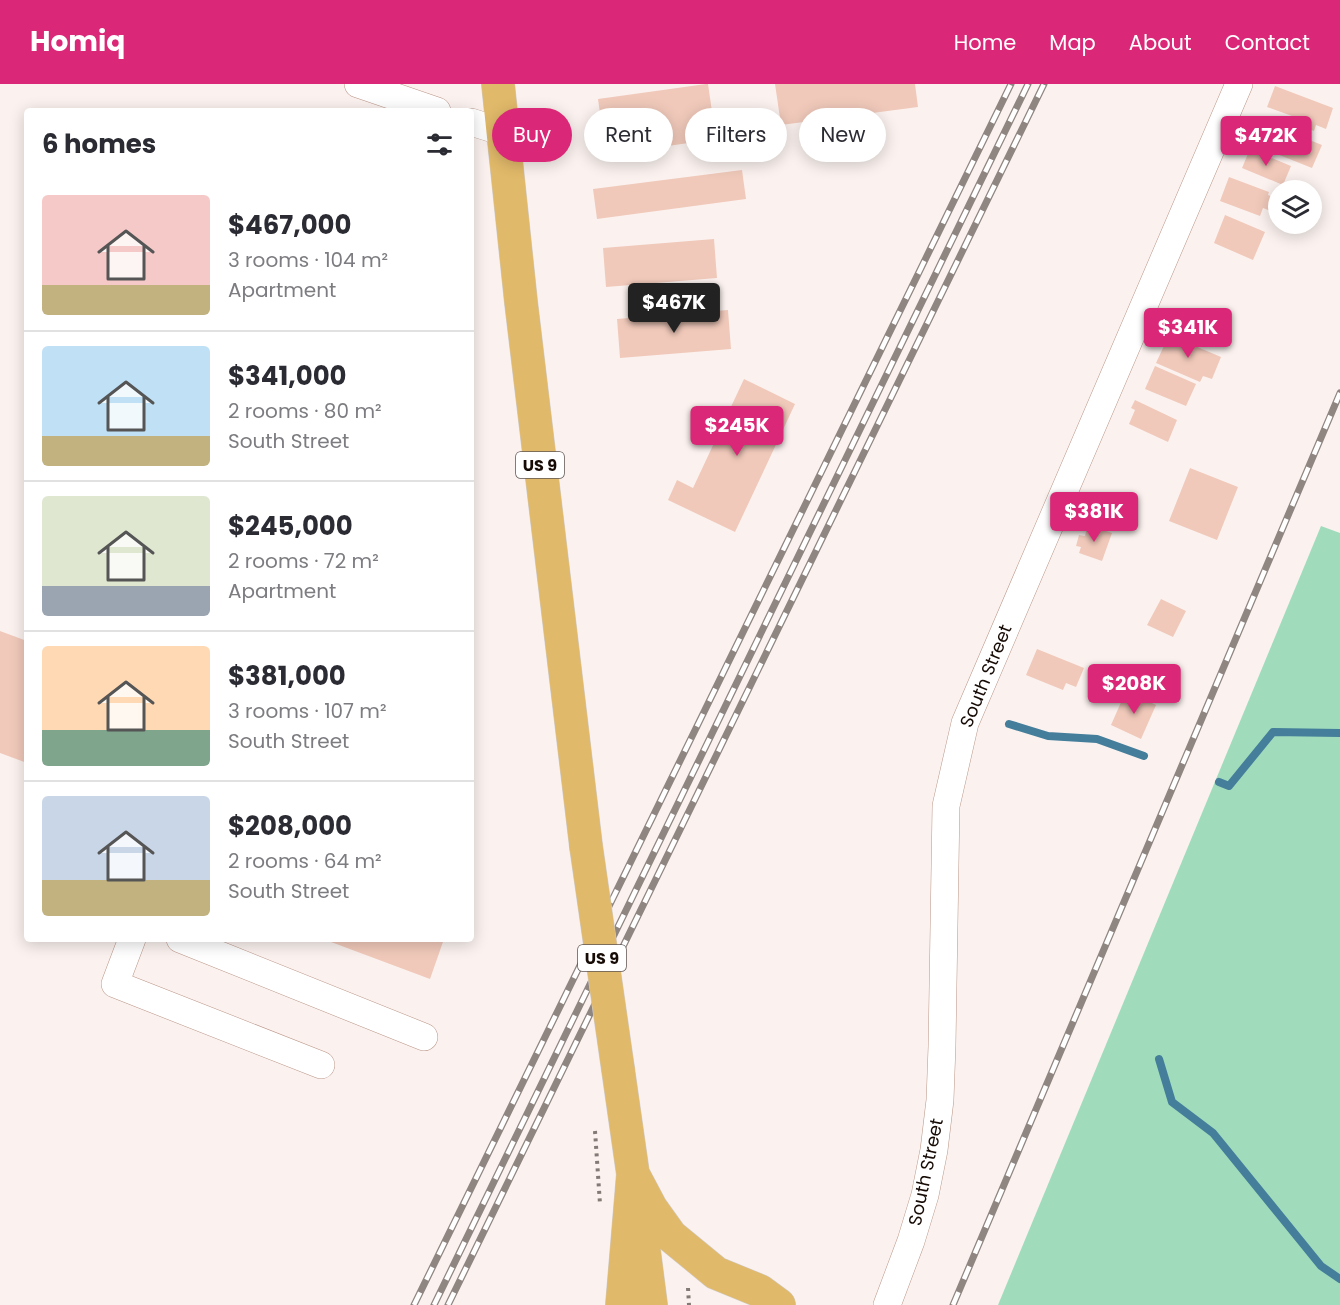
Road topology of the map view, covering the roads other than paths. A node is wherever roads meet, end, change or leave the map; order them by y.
1 (498, 84) edge
2 (1239, 84) edge
3 (366, 92) edge
4 (426, 108) edge
5 (500, 108) edge
6 (474, 123) edge
7 (492, 129) edge
8 (506, 162) edge
9 (131, 942) edge
10 (187, 942) edge
11 (424, 1037) dead end
12 (321, 1065) dead end
13 (633, 1174) junction
14 (622, 1305) edge
15 (651, 1305) edge
16 (779, 1305) edge
17 (887, 1305) edge

1 - 5 main road, US 9
2 - 17 street, South Street
3 - 4 street
6 - 7 street
8 - 13 main road, US 9, bridge
9 - 12 street
10 - 11 street
13 - 14 main road
13 - 15 main road, US 9
13 - 16 main road

